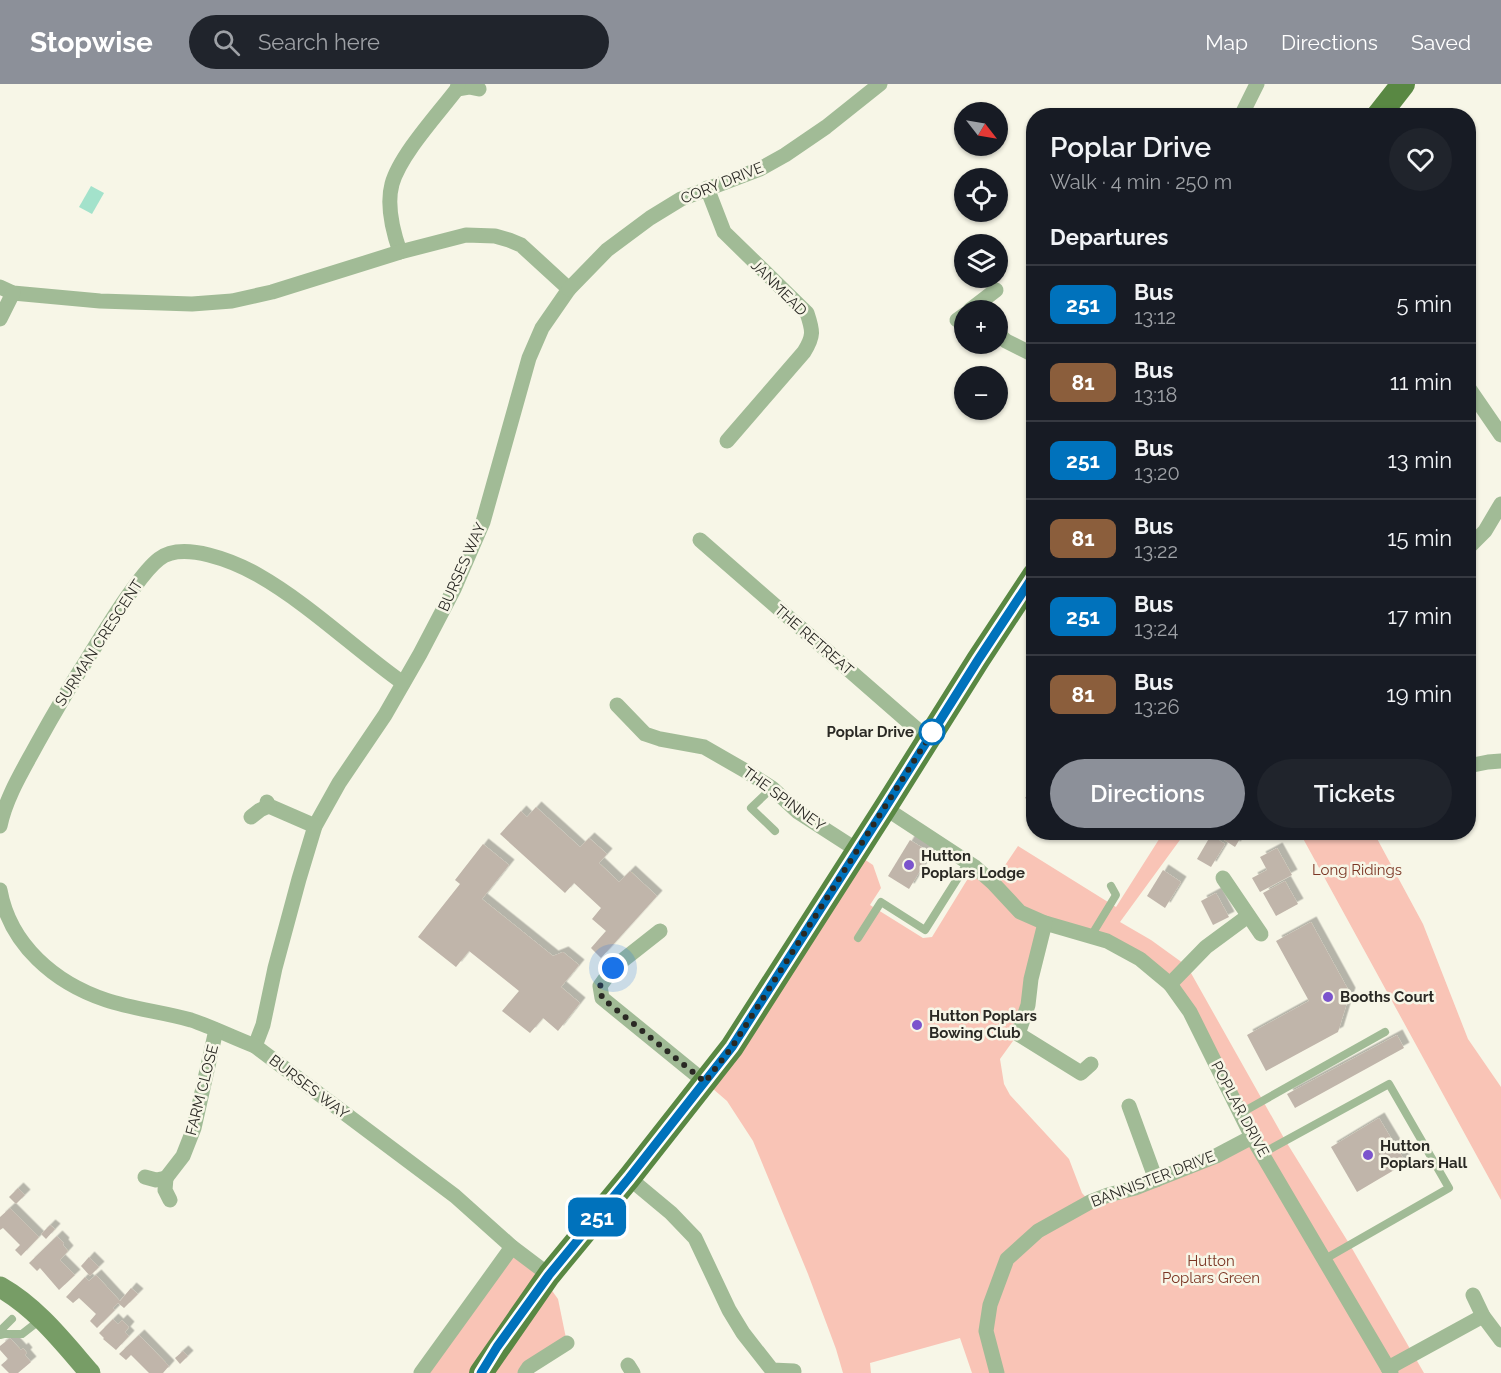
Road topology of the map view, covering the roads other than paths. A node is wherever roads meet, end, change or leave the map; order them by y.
1 (880, 84) edge
2 (1257, 84) edge
3 (1402, 84) edge
4 (457, 87) edge
5 (479, 90) dead end
6 (1245, 108) edge
7 (1384, 108) edge
8 (707, 188) junction
9 (400, 252) junction
10 (569, 289) junction
11 (7, 290) edge
12 (996, 291) dead end
13 (985, 300) edge
14 (0, 319) edge
15 (1008, 342) edge
16 (1026, 351) edge
17 (1476, 399) edge
18 (1501, 435) edge
19 (727, 441) dead end
20 (1501, 504) edge
21 (700, 540) dead end
22 (1476, 540) edge
23 (1026, 587) edge
24 (403, 683) junction
25 (617, 705) dead end
26 (928, 739) junction
27 (1501, 761) edge
28 (1476, 764) edge
29 (772, 789) junction
30 (885, 808) junction
31 (251, 817) dead end
32 (0, 826) edge
33 (315, 826) junction
34 (775, 831) dead end
35 (857, 850) junction
36 (968, 862) junction
37 (1223, 878) dead end
38 (1111, 886) dead end
39 (0, 890) edge
40 (1248, 916) junction
41 (1045, 923) junction
42 (660, 931) dead end
43 (1261, 934) dead end
44 (1091, 936) junction
45 (858, 938) dead end
46 (1170, 984) junction
47 (216, 1030) junction
48 (1385, 1032) dead end
49 (255, 1046) junction
50 (1090, 1064) dead end
51 (705, 1082) junction
52 (1129, 1106) dead end
53 (1241, 1113) junction
54 (1252, 1137) junction
55 (1263, 1153) junction
56 (145, 1177) dead end
57 (166, 1178) junction
58 (629, 1178) junction
59 (1156, 1180) junction
60 (170, 1200) dead end
61 (512, 1247) junction
62 (1325, 1259) junction
63 (549, 1275) junction
64 (0, 1287) edge
65 (1473, 1295) dead end
66 (1483, 1316) junction
67 (12, 1319) dead end
68 (41, 1319) junction
69 (0, 1333) edge
70 (1501, 1340) edge
71 (567, 1342) dead end
72 (1390, 1370) edge
73 (794, 1371) dead end
74 (771, 1372) edge
75 (90, 1373) edge
76 (421, 1373) edge
77 (481, 1373) edge
78 (525, 1373) edge
79 (998, 1373) edge

1 - 8 street, CORY DRIVE
2 - 6 street
3 - 7 main road
4 - 5 street
4 - 9 street
8 - 10 street, CORY DRIVE
8 - 19 street, JANMEAD
9 - 10 street
9 - 11 street
10 - 24 street, BURSES WAY
11 - 14 street
12 - 13 street
15 - 16 street
17 - 18 street
20 - 22 street
21 - 26 street, THE RETREAT
23 - 26 main road
24 - 32 street, SURMAN CRESCENT
24 - 33 street, BURSES WAY
25 - 29 street, THE SPINNEY
26 - 30 main road
27 - 28 street
29 - 34 lane
29 - 35 street, THE SPINNEY
30 - 35 main road
30 - 36 street, POPLAR DRIVE
31 - 33 street
33 - 49 street, BURSES WAY
35 - 51 main road
36 - 41 street, POPLAR DRIVE
36 - 45 lane
37 - 40 street
38 - 44 lane
39 - 47 street
40 - 43 street
40 - 46 street
41 - 44 street, POPLAR DRIVE
41 - 50 street
42 - 51 street
44 - 46 street, POPLAR DRIVE
46 - 53 street, POPLAR DRIVE
47 - 49 street
47 - 57 street, FARM CLOSE
48 - 53 lane
49 - 61 street, BURSES WAY
51 - 58 main road
52 - 59 street
53 - 54 street, POPLAR DRIVE
54 - 55 street, POPLAR DRIVE
54 - 59 street, BANNISTER DRIVE
55 - 62 street, POPLAR DRIVE
55 - 62 lane
56 - 57 street
57 - 60 street
58 - 63 main road
58 - 74 street
59 - 79 street, BANNISTER DRIVE
61 - 63 street, BURSES WAY
61 - 76 street
62 - 72 street, POPLAR DRIVE
63 - 77 main road
64 - 68 street
65 - 66 street
66 - 70 street
66 - 72 street
67 - 69 lane
68 - 69 lane
68 - 75 street
71 - 78 street
73 - 74 street

